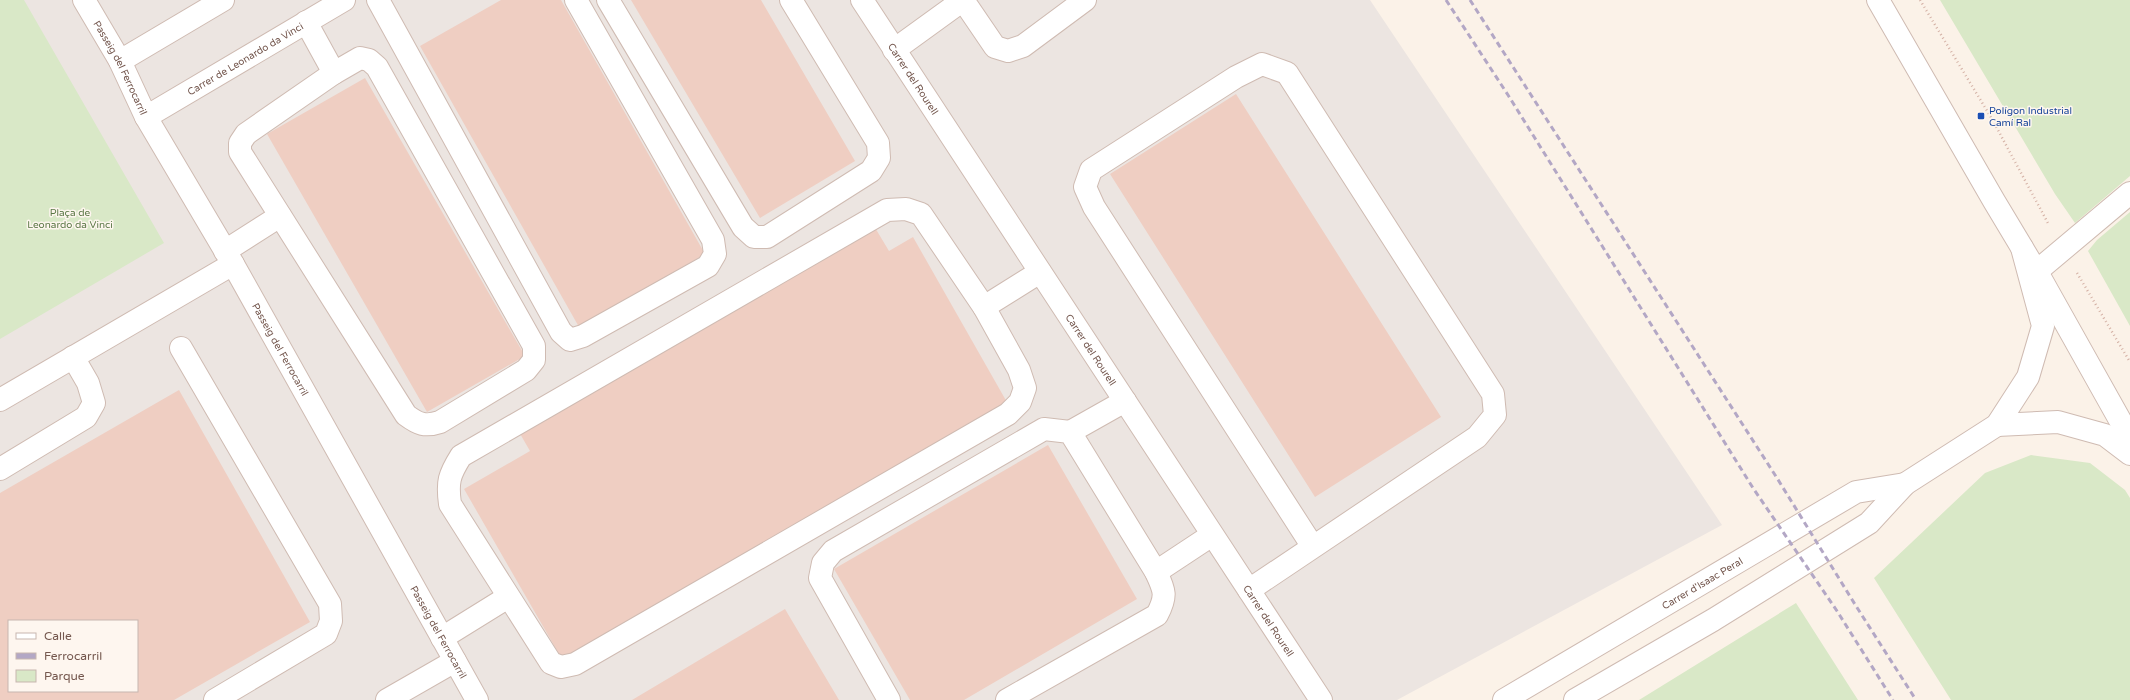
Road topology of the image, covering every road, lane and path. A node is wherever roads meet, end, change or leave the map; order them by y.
1 (224, 0) edge
2 (344, 0) edge
3 (378, 0) edge
4 (576, 0) edge
5 (608, 0) edge
6 (791, 0) edge
7 (862, 0) edge
8 (963, 0) edge
9 (1086, 0) edge
10 (1878, 0) edge
11 (1920, 0) edge
12 (86, 1) edge
13 (306, 22) junction
14 (894, 50) junction
15 (120, 61) junction
16 (334, 73) junction
17 (146, 117) junction
18 (2130, 193) edge
19 (280, 216) junction
20 (2022, 248) junction
21 (2062, 248) junction
22 (229, 258) junction
23 (2037, 271) junction
24 (1040, 272) junction
25 (984, 307) junction
26 (181, 348) dead end
27 (74, 357) junction
28 (2130, 362) edge
29 (0, 400) edge
30 (1125, 401) junction
31 (1997, 425) junction
32 (1070, 432) junction
33 (2130, 438) edge
34 (2130, 454) edge
35 (0, 469) edge
36 (1905, 484) junction
37 (1212, 535) junction
38 (1313, 547) junction
39 (1156, 572) junction
40 (1248, 590) junction
41 (508, 597) junction
42 (442, 638) junction
43 (455, 661) junction
44 (215, 700) edge
45 (387, 700) edge
46 (477, 700) edge
47 (889, 700) edge
48 (1007, 700) edge
49 (1321, 700) edge
50 (1504, 700) edge
51 (1575, 700) edge

1 - 15 street
2 - 13 street, Carrer de Leonardo da Vinci
3 - 4 street
5 - 6 street
7 - 14 street, Carrer del Rourell
8 - 9 street
8 - 14 street
10 - 20 street
11 - 21 path
12 - 15 street, Passeig del Ferrocarril
13 - 16 street
13 - 17 street, Carrer de Leonardo da Vinci
14 - 24 street, Carrer del Rourell
15 - 17 street, Passeig del Ferrocarril
16 - 19 street
16 - 19 street
17 - 22 street, Passeig del Ferrocarril
18 - 21 street
19 - 22 street
20 - 23 street
20 - 31 street
21 - 23 street
21 - 28 path
22 - 27 street
22 - 42 street, Passeig del Ferrocarril
23 - 33 street
24 - 25 street
24 - 30 street, Carrer del Rourell
25 - 41 street
25 - 41 street
26 - 44 street
27 - 29 street
27 - 35 street
30 - 32 street
30 - 37 street, Carrer del Rourell
31 - 34 street
31 - 36 street, Carrer d'Isaac Peral
32 - 39 street
32 - 47 street
36 - 50 street, Carrer d'Isaac Peral
36 - 51 street, Carrer d'Isaac Peral
37 - 39 street
37 - 40 street, Carrer del Rourell
38 - 38 street
38 - 40 street
39 - 48 street
40 - 49 street, Carrer del Rourell
41 - 42 street
42 - 43 street, Passeig del Ferrocarril
43 - 45 street
43 - 46 street, Passeig del Ferrocarril

